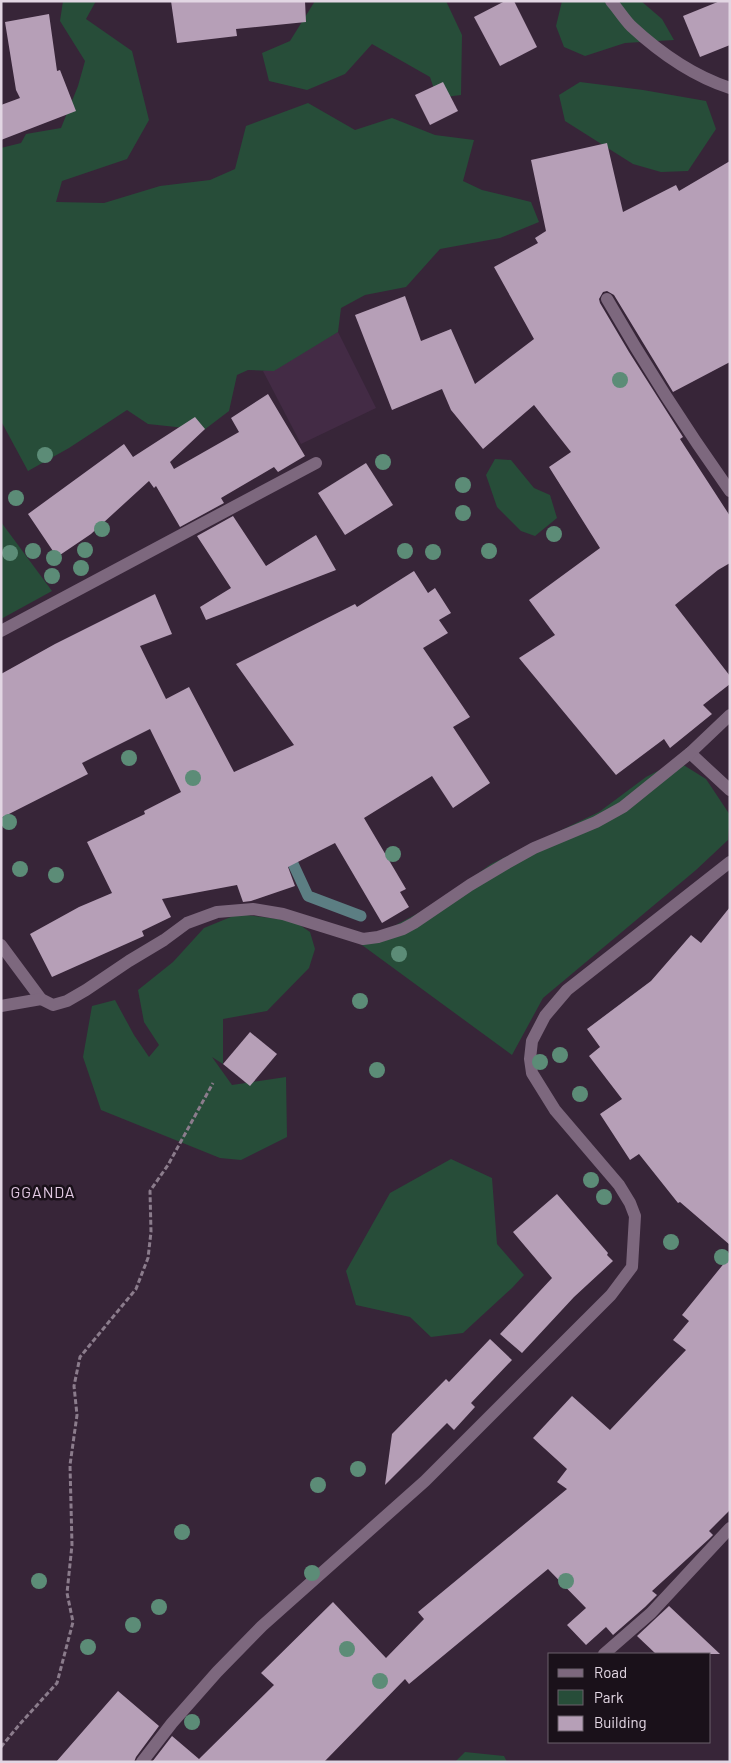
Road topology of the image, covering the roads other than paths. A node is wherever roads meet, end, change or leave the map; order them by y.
1 (612, 1) edge
2 (730, 88) edge
3 (607, 299) dead end
4 (316, 463) dead end
5 (730, 491) edge
6 (1, 631) edge
7 (730, 715) edge
8 (690, 753) junction
9 (730, 790) edge
10 (730, 862) edge
11 (1, 945) edge
12 (41, 999) junction
13 (1, 1006) edge
14 (730, 1528) edge
15 (605, 1653) edge
16 (142, 1762) edge

1 - 2 street
3 - 5 street
4 - 6 street
7 - 8 street
8 - 9 street
8 - 12 street
10 - 16 street
11 - 12 street
12 - 13 street
14 - 15 street

